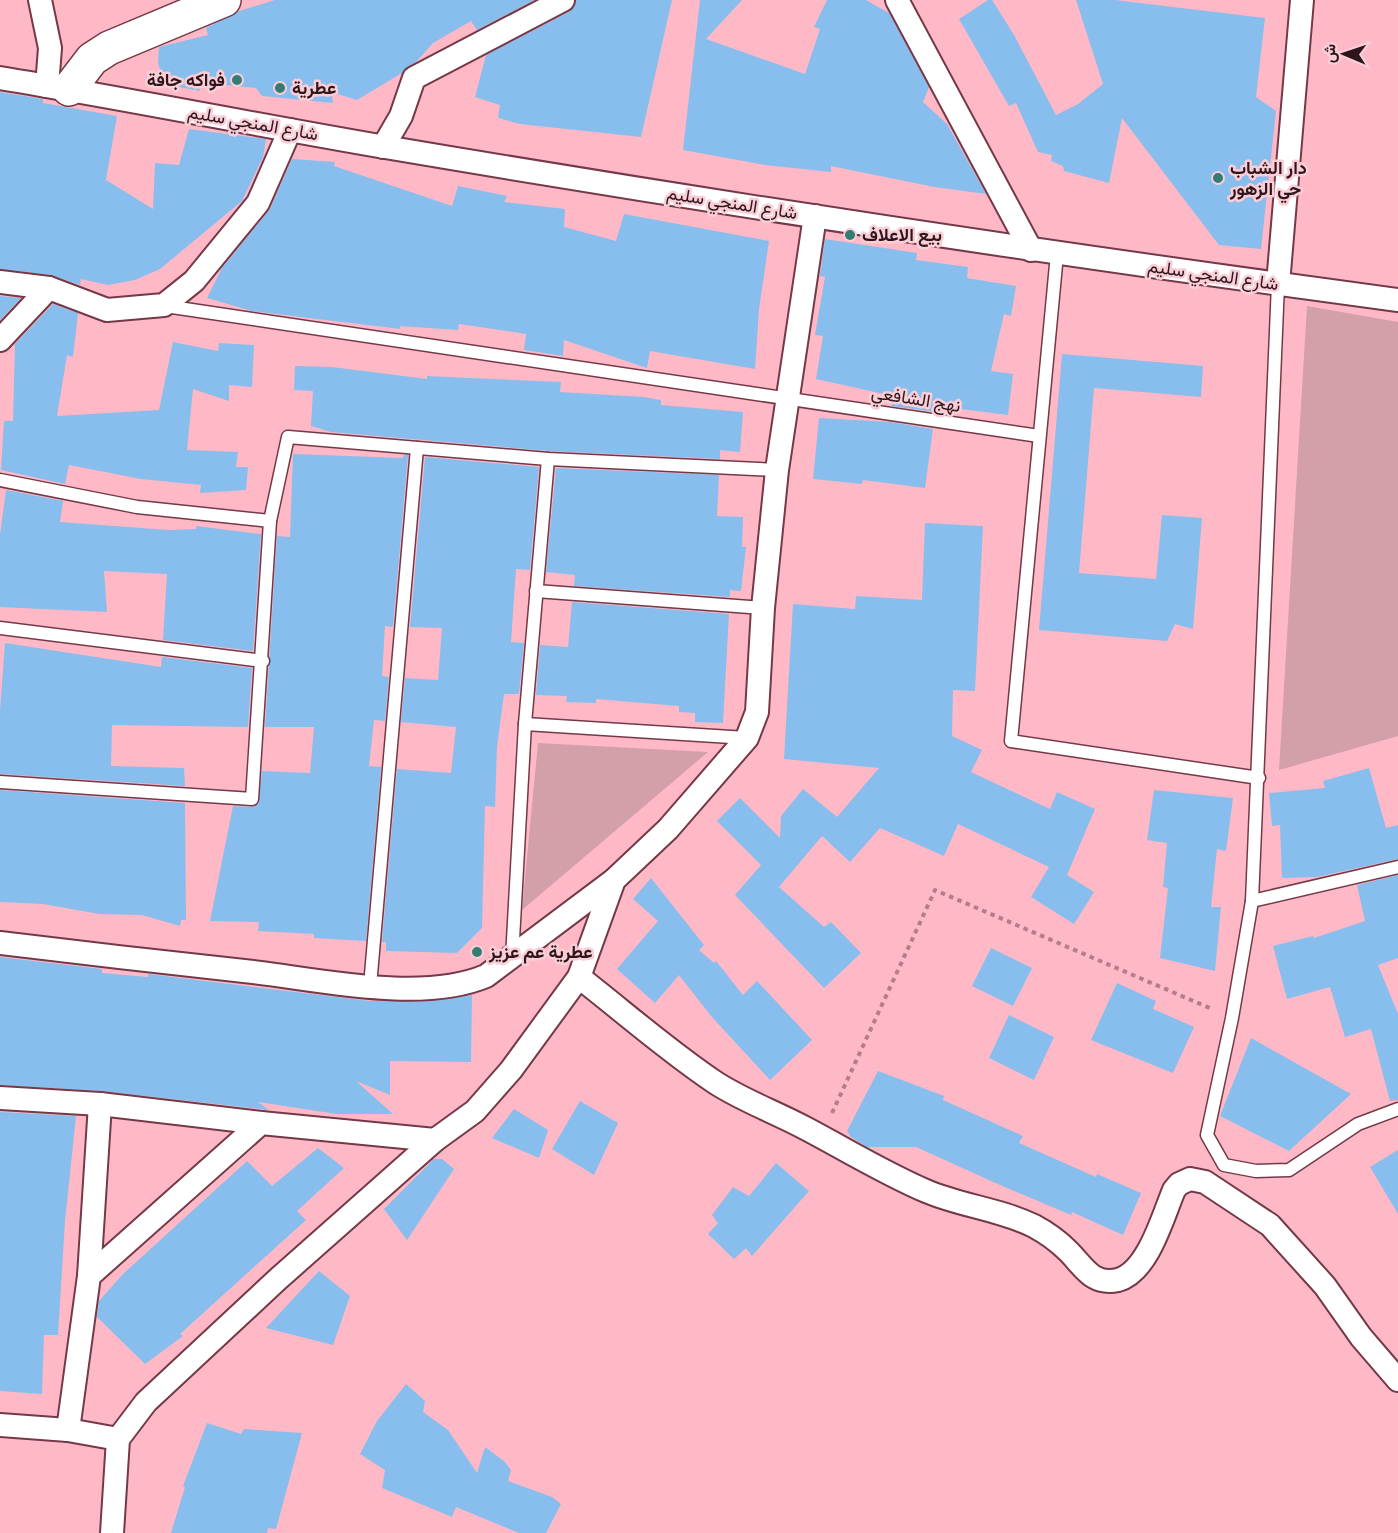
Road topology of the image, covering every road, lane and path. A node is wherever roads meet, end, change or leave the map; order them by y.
1 (40, 0) edge
2 (224, 0) edge
3 (563, 0) edge
4 (897, 0) edge
5 (1302, 0) edge
6 (0, 78) edge
7 (58, 88) junction
8 (290, 130) junction
9 (383, 147) junction
10 (815, 216) junction
11 (1031, 250) junction
12 (1058, 254) junction
13 (0, 282) edge
14 (1278, 284) junction
15 (49, 288) junction
16 (1398, 300) edge
17 (164, 306) junction
18 (0, 340) edge
19 (787, 397) junction
20 (1039, 436) junction
21 (417, 448) junction
22 (548, 459) junction
23 (777, 470) junction
24 (0, 480) edge
25 (270, 521) junction
26 (536, 591) junction
27 (763, 608) junction
28 (0, 628) edge
29 (263, 661) junction
30 (525, 724) junction
31 (747, 738) junction
32 (1259, 778) junction
33 (0, 782) edge
34 (1398, 867) edge
35 (614, 880) junction
36 (1252, 901) junction
37 (0, 943) edge
38 (512, 959) junction
39 (579, 977) junction
40 (370, 986) junction
41 (1232, 1018) junction
42 (0, 1098) edge
43 (100, 1104) junction
44 (1398, 1109) edge
45 (261, 1123) junction
46 (821, 1136) junction
47 (435, 1140) junction
48 (89, 1276) junction
49 (1398, 1380) edge
50 (0, 1425) edge
51 (68, 1430) junction
52 (118, 1439) junction
53 (112, 1533) edge

1 - 7 street
2 - 7 street
3 - 9 street
4 - 11 street
5 - 14 street
6 - 7 street, شارع المنجي سليم
7 - 8 street, شارع المنجي سليم
8 - 9 street, شارع المنجي سليم
8 - 17 street
9 - 10 street, شارع المنجي سليم
10 - 11 street, شارع المنجي سليم
10 - 19 street
11 - 12 street, شارع المنجي سليم
12 - 14 street, شارع المنجي سليم
12 - 20 lane
13 - 15 street
14 - 16 street, شارع المنجي سليم
14 - 32 lane
15 - 17 street
15 - 18 street
17 - 19 lane, نهج الشافعي
19 - 20 lane, نهج الشافعي
19 - 23 street
20 - 32 lane
21 - 22 lane
21 - 25 lane
21 - 40 lane
22 - 23 lane
22 - 26 lane
23 - 27 street
24 - 25 lane
25 - 29 lane
26 - 27 lane
26 - 30 lane
27 - 31 street
28 - 29 lane
29 - 33 lane
30 - 31 lane
30 - 38 lane
31 - 35 street
32 - 36 lane
34 - 36 lane
35 - 38 street
35 - 39 street
36 - 41 lane
37 - 40 street
38 - 40 street
39 - 46 street
39 - 47 street
41 - 44 lane
41 - 46 path
42 - 43 street
43 - 45 street
43 - 48 street
45 - 47 street
45 - 48 street
46 - 49 street
47 - 52 street
48 - 51 street
50 - 51 street
51 - 52 street
52 - 53 street

